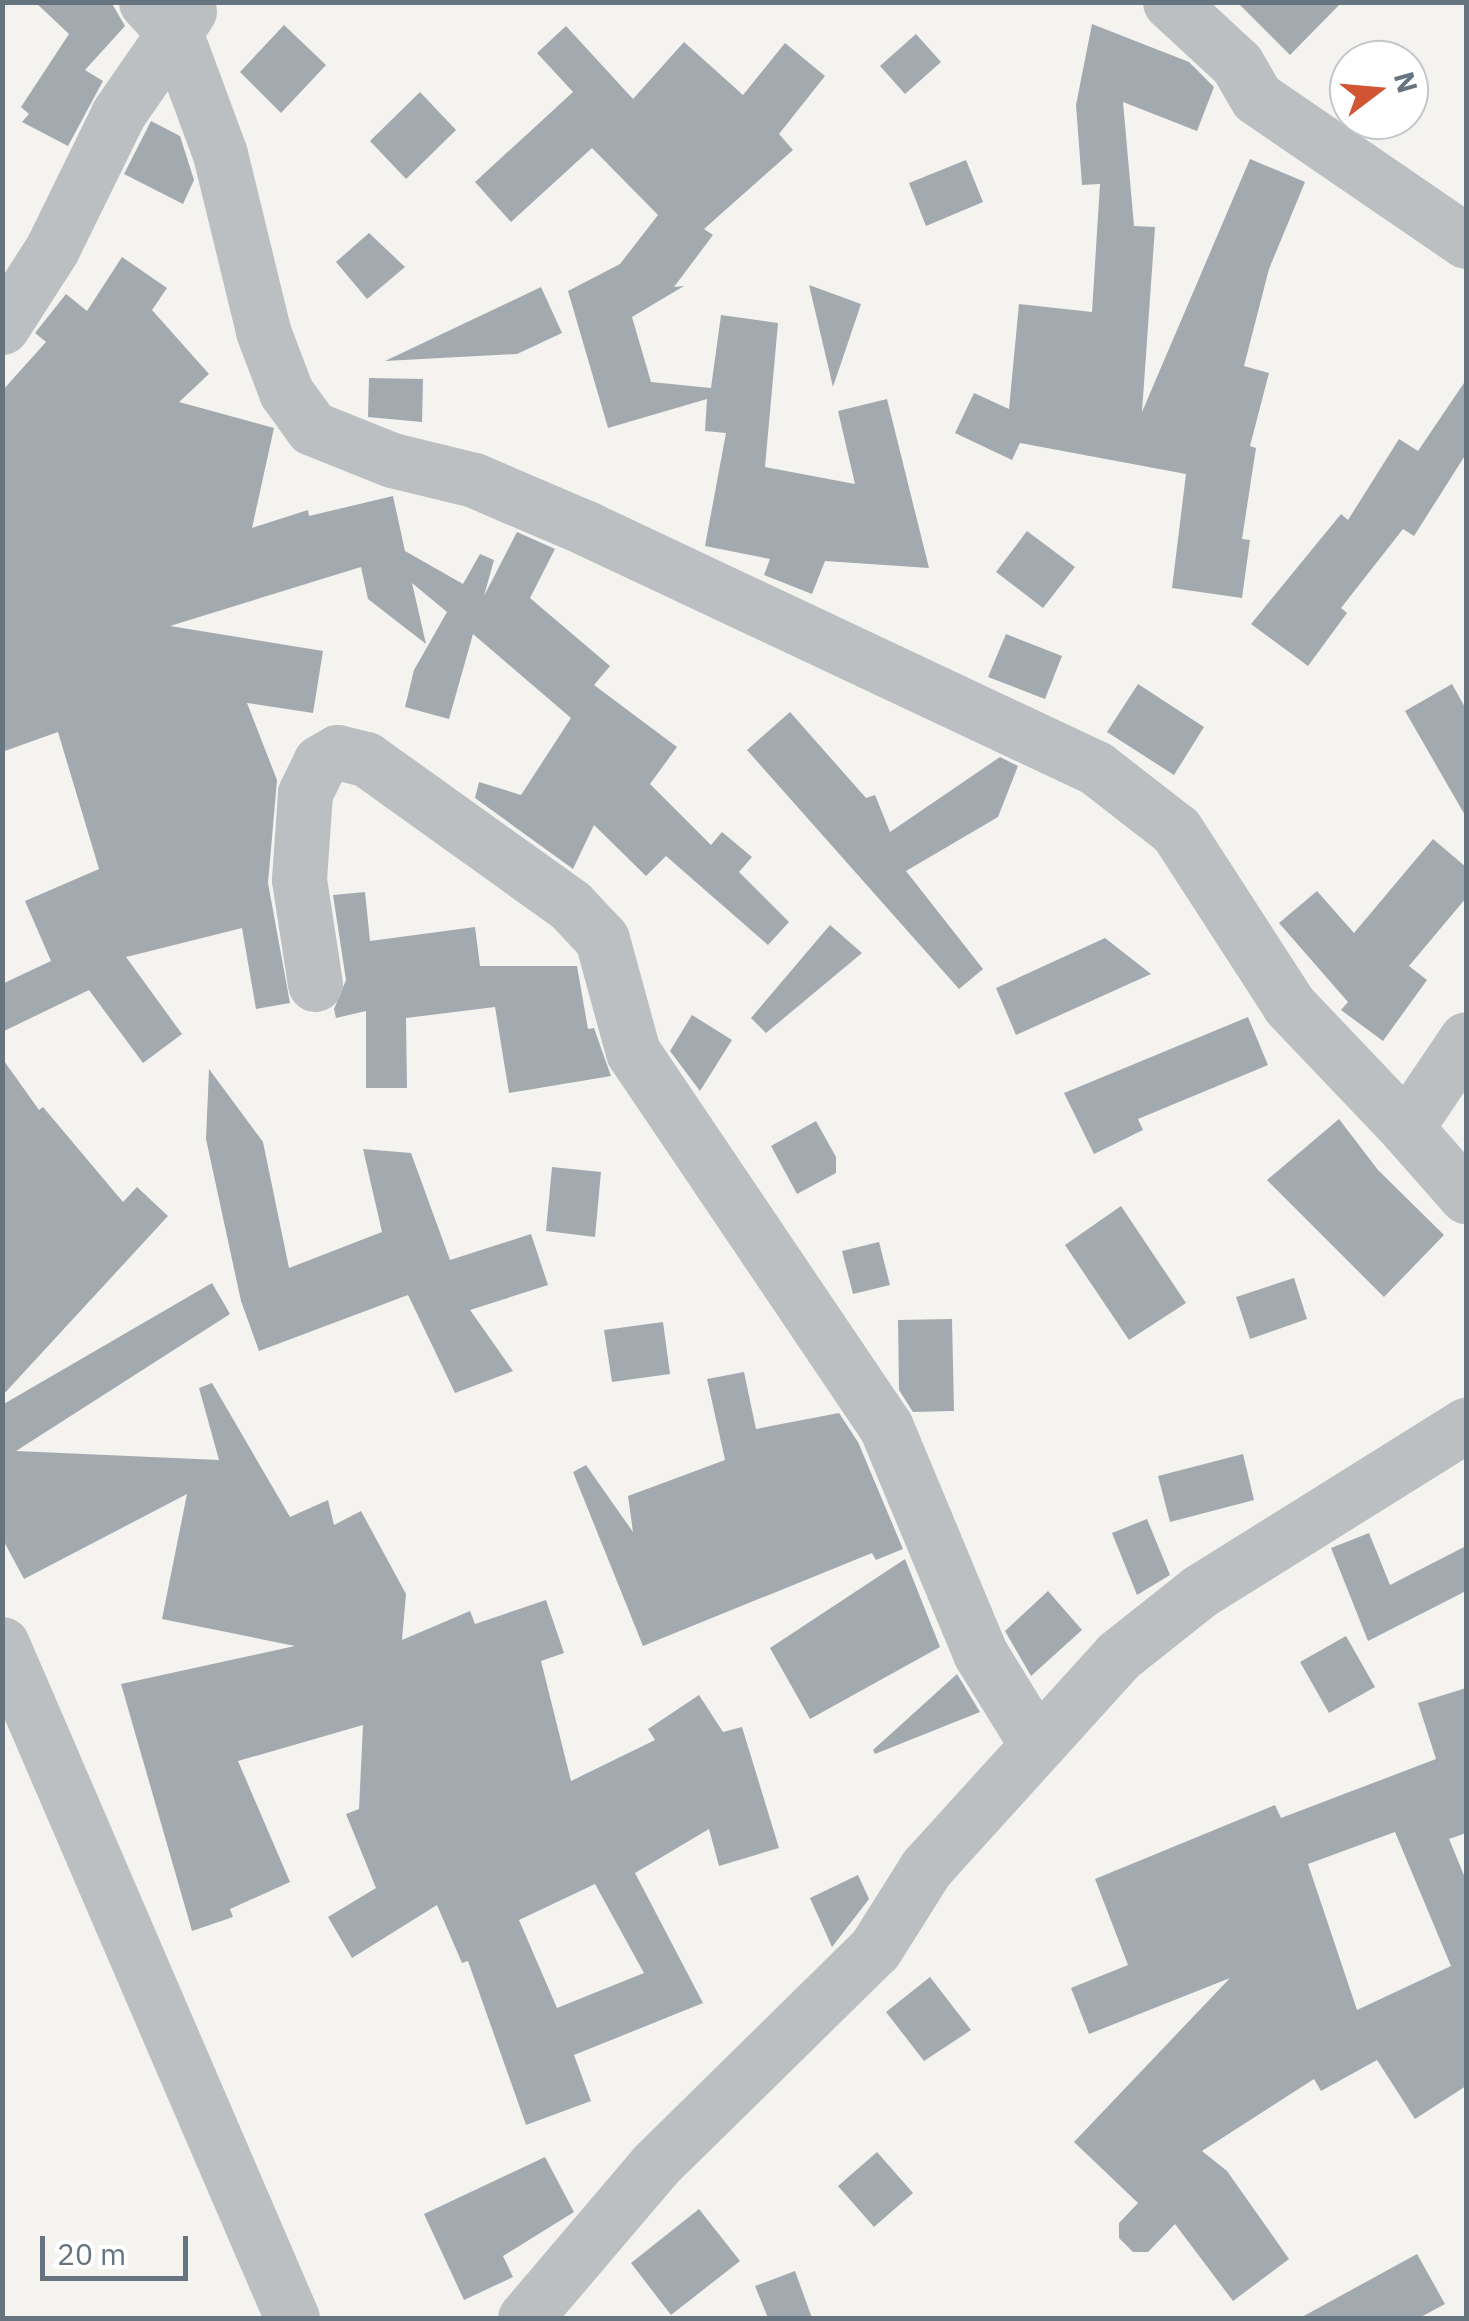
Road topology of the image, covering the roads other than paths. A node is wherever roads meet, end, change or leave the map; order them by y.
1 (1170, 2) edge
2 (172, 13) edge
3 (1466, 241) edge
4 (2, 327) edge
5 (315, 984) dead end
6 (1466, 1039) edge
7 (1406, 1128) junction
8 (1466, 1196) edge
9 (1466, 1424) edge
10 (2, 1644) edge
11 (1035, 1742) junction
12 (292, 2318) edge
13 (525, 2318) edge

1 - 3 street
2 - 4 street
2 - 7 street
5 - 11 street
6 - 7 street
7 - 8 street
9 - 11 street
10 - 12 street
11 - 13 street

